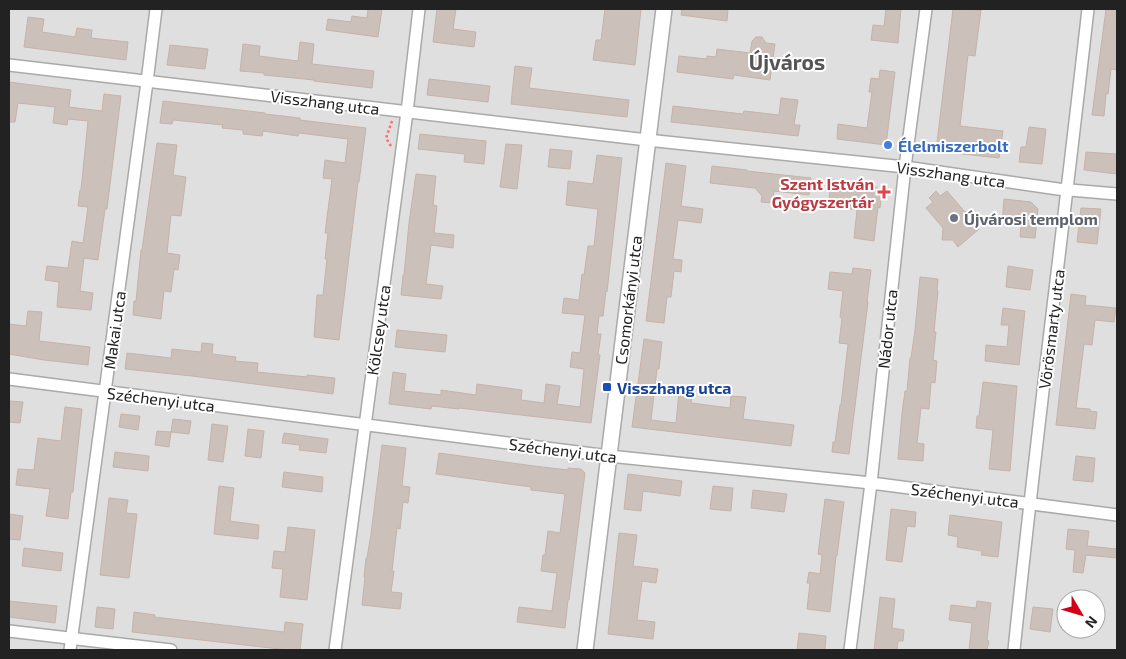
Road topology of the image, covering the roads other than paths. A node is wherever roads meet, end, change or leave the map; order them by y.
1 (156, 9) edge
2 (419, 9) edge
3 (664, 9) edge
4 (926, 9) edge
5 (1088, 9) edge
6 (9, 66) edge
7 (147, 82) junction
8 (407, 112) junction
9 (648, 140) junction
10 (905, 167) junction
11 (1068, 190) junction
12 (1117, 194) edge
13 (9, 379) edge
14 (105, 392) junction
15 (365, 425) junction
16 (609, 456) junction
17 (871, 483) junction
18 (1029, 503) junction
19 (1117, 515) edge
20 (9, 631) edge
21 (72, 638) junction
22 (70, 650) edge
23 (171, 650) edge
24 (335, 650) edge
25 (585, 650) edge
26 (850, 650) edge
27 (1014, 650) edge

1 - 7 street, Makai utca
2 - 8 street, Kölcsey utca
3 - 9 street, Csomorkányi utca
4 - 10 street, Nádor utca
5 - 11 street, Vörösmarty utca
6 - 7 street, Visszhang utca
7 - 8 street, Visszhang utca
7 - 14 street, Makai utca
8 - 9 street, Visszhang utca
8 - 15 street, Kölcsey utca
9 - 10 street, Visszhang utca
9 - 16 street, Csomorkányi utca
10 - 11 street, Visszhang utca
10 - 17 street, Nádor utca
11 - 12 street, Visszhang utca
11 - 18 street, Vörösmarty utca
13 - 14 street, Széchenyi utca
14 - 15 street, Széchenyi utca
14 - 21 street, Makai utca
15 - 16 street, Széchenyi utca
15 - 24 street, Kölcsey utca
16 - 17 street, Széchenyi utca
16 - 25 street, Csomorkányi utca
17 - 18 street, Széchenyi utca
17 - 26 street, Nádor utca
18 - 19 street, Széchenyi utca
18 - 27 street, Vörösmarty utca
20 - 21 street
21 - 22 street, Makai utca
21 - 23 street

